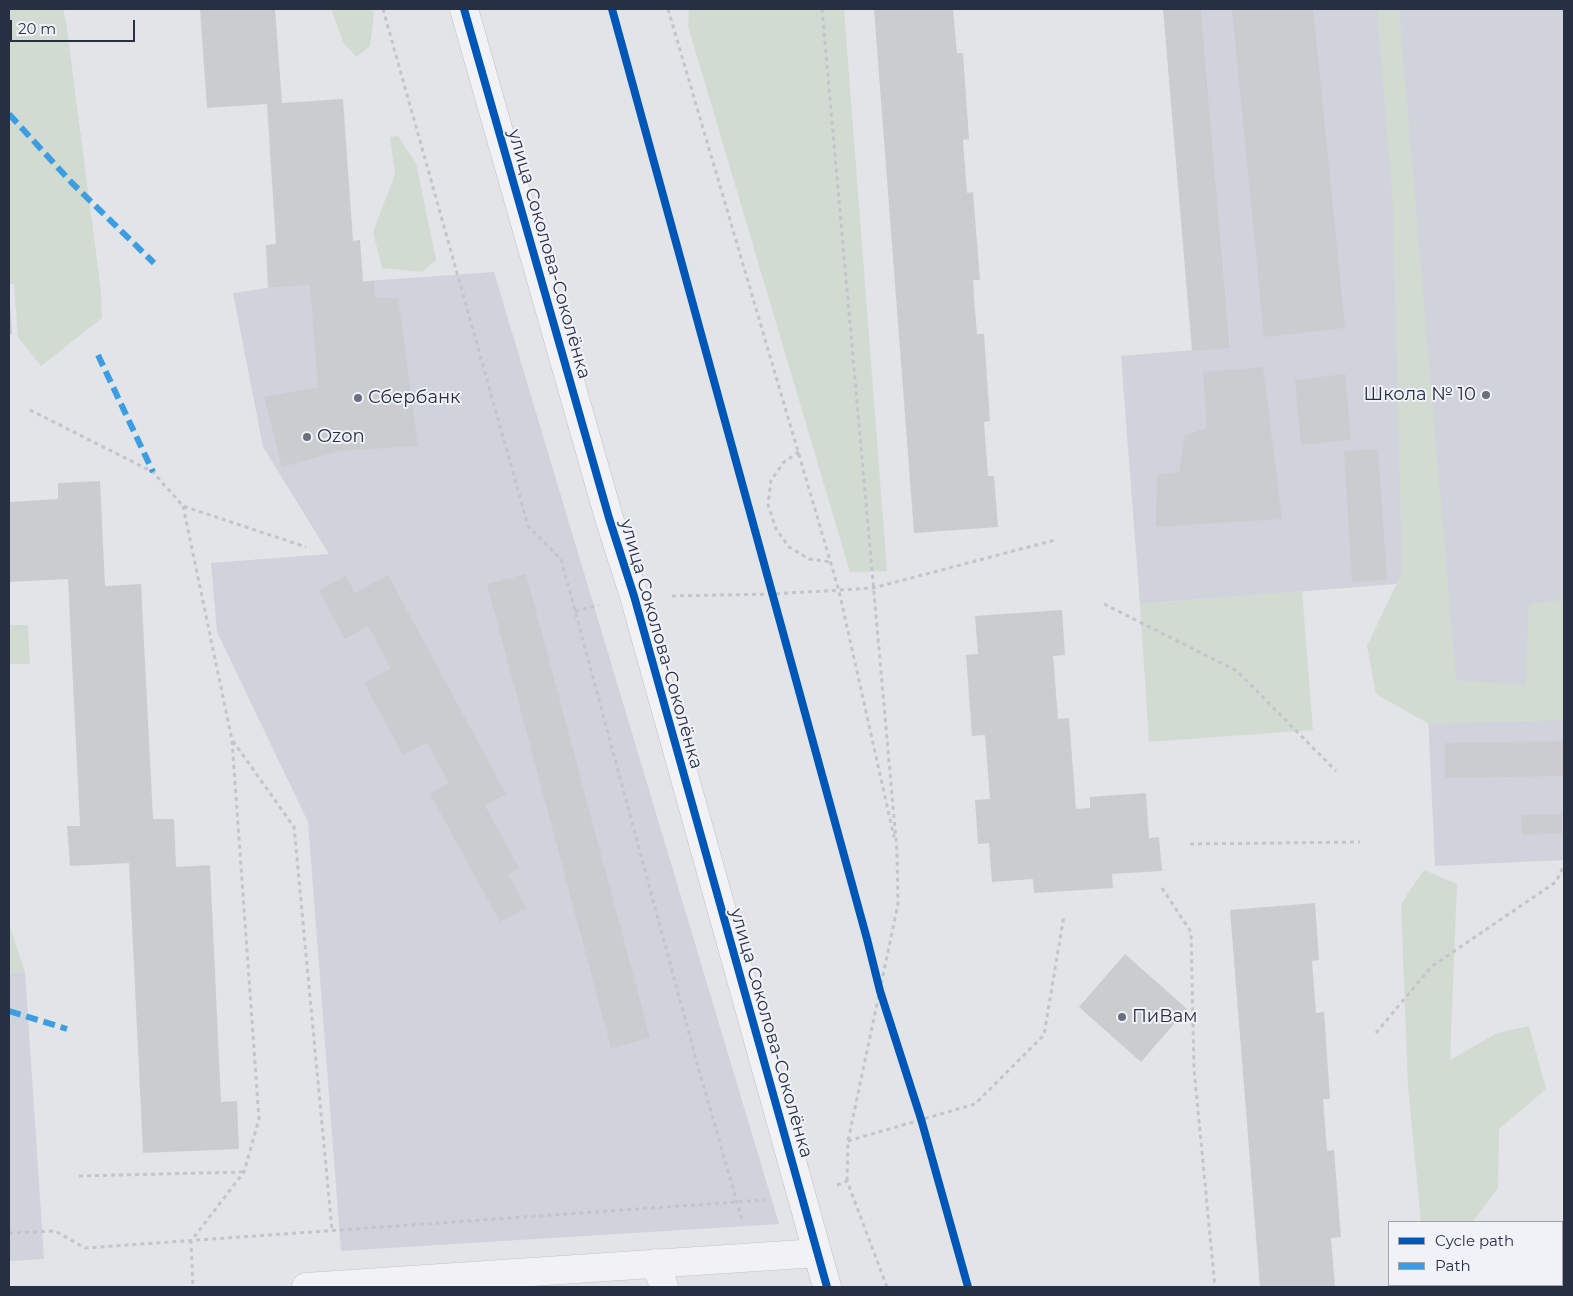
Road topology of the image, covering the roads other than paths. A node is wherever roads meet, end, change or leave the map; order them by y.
1 (464, 9) edge
2 (817, 1253) junction
3 (660, 1275) edge
4 (306, 1287) edge
5 (827, 1287) edge

1 - 2 street, улица Соколова-Соколёнка
2 - 3 street
2 - 5 street, улица Соколова-Соколёнка
3 - 4 street

